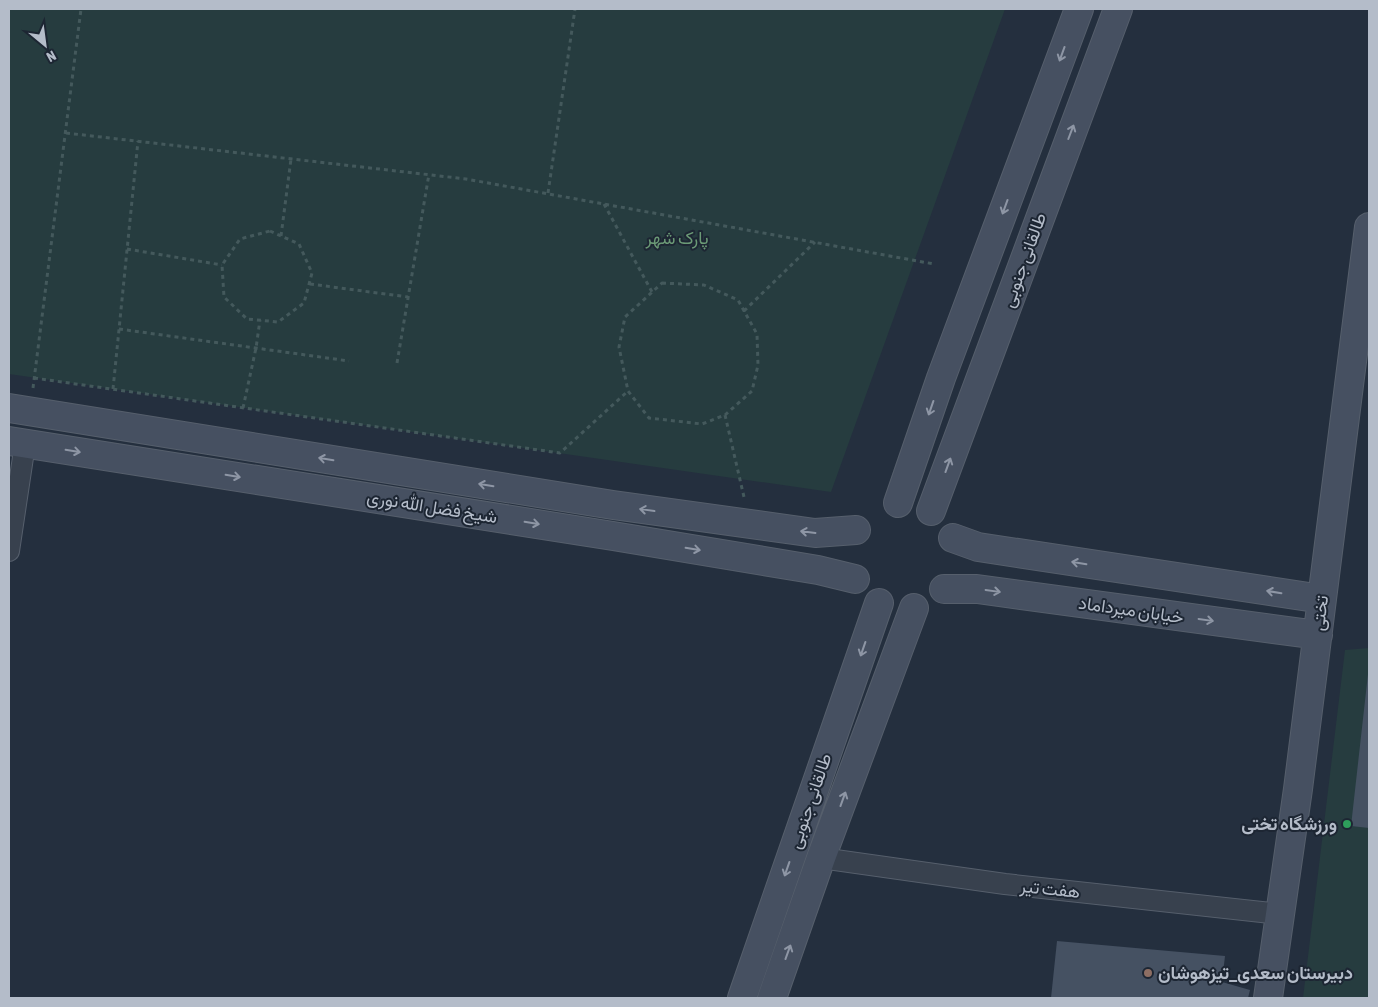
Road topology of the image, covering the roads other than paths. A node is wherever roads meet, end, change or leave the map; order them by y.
1 (1079, 9) edge
2 (1118, 9) edge
3 (1024, 158) junction
4 (1057, 170) junction
5 (1369, 227) edge
6 (1363, 331) edge
7 (941, 378) junction
8 (975, 391) junction
9 (19, 409) edge
10 (17, 442) edge
11 (898, 503) junction
12 (931, 510) junction
13 (856, 530) junction
14 (953, 538) junction
15 (9, 551) edge
16 (1105, 566) junction
17 (855, 579) junction
18 (944, 589) junction
19 (1322, 599) junction
20 (879, 603) junction
21 (1097, 605) junction
22 (914, 608) junction
23 (1318, 635) junction
24 (822, 858) junction
25 (1280, 914) junction
26 (742, 998) edge
27 (772, 998) edge
28 (1268, 998) edge

1 -> 3 street, طالقانی جنوبی
4 -> 2 street, طالقانی جنوبی
3 - 4 street
3 -> 7 street, طالقانی جنوبی
4 - 8 street, طالقانی جنوبی
5 - 6 street, تختی
6 - 19 street, تختی
7 - 8 street
7 -> 11 street, طالقانی جنوبی
12 -> 8 street, طالقانی جنوبی
9 - 10 street
13 -> 9 street, شیخ فضل الله نوری
10 - 15 street
10 -> 17 street, شیخ فضل الله نوری
11 - 12 street
11 - 13 street
12 - 14 street
13 - 17 street
16 -> 14 street
14 - 18 street
19 -> 16 street
16 - 21 street
17 - 20 street
18 -> 21 street, خیابان میرداماد
18 - 22 street
19 - 23 street, تختی
20 - 22 street
20 -> 26 street, طالقانی جنوبی
21 -> 23 street, خیابان میرداماد
24 -> 22 street, طالقانی جنوبی
23 - 25 street, تختی
24 - 25 street, هفت تیر
27 -> 24 street, طالقانی جنوبی
25 - 28 street, تختی

